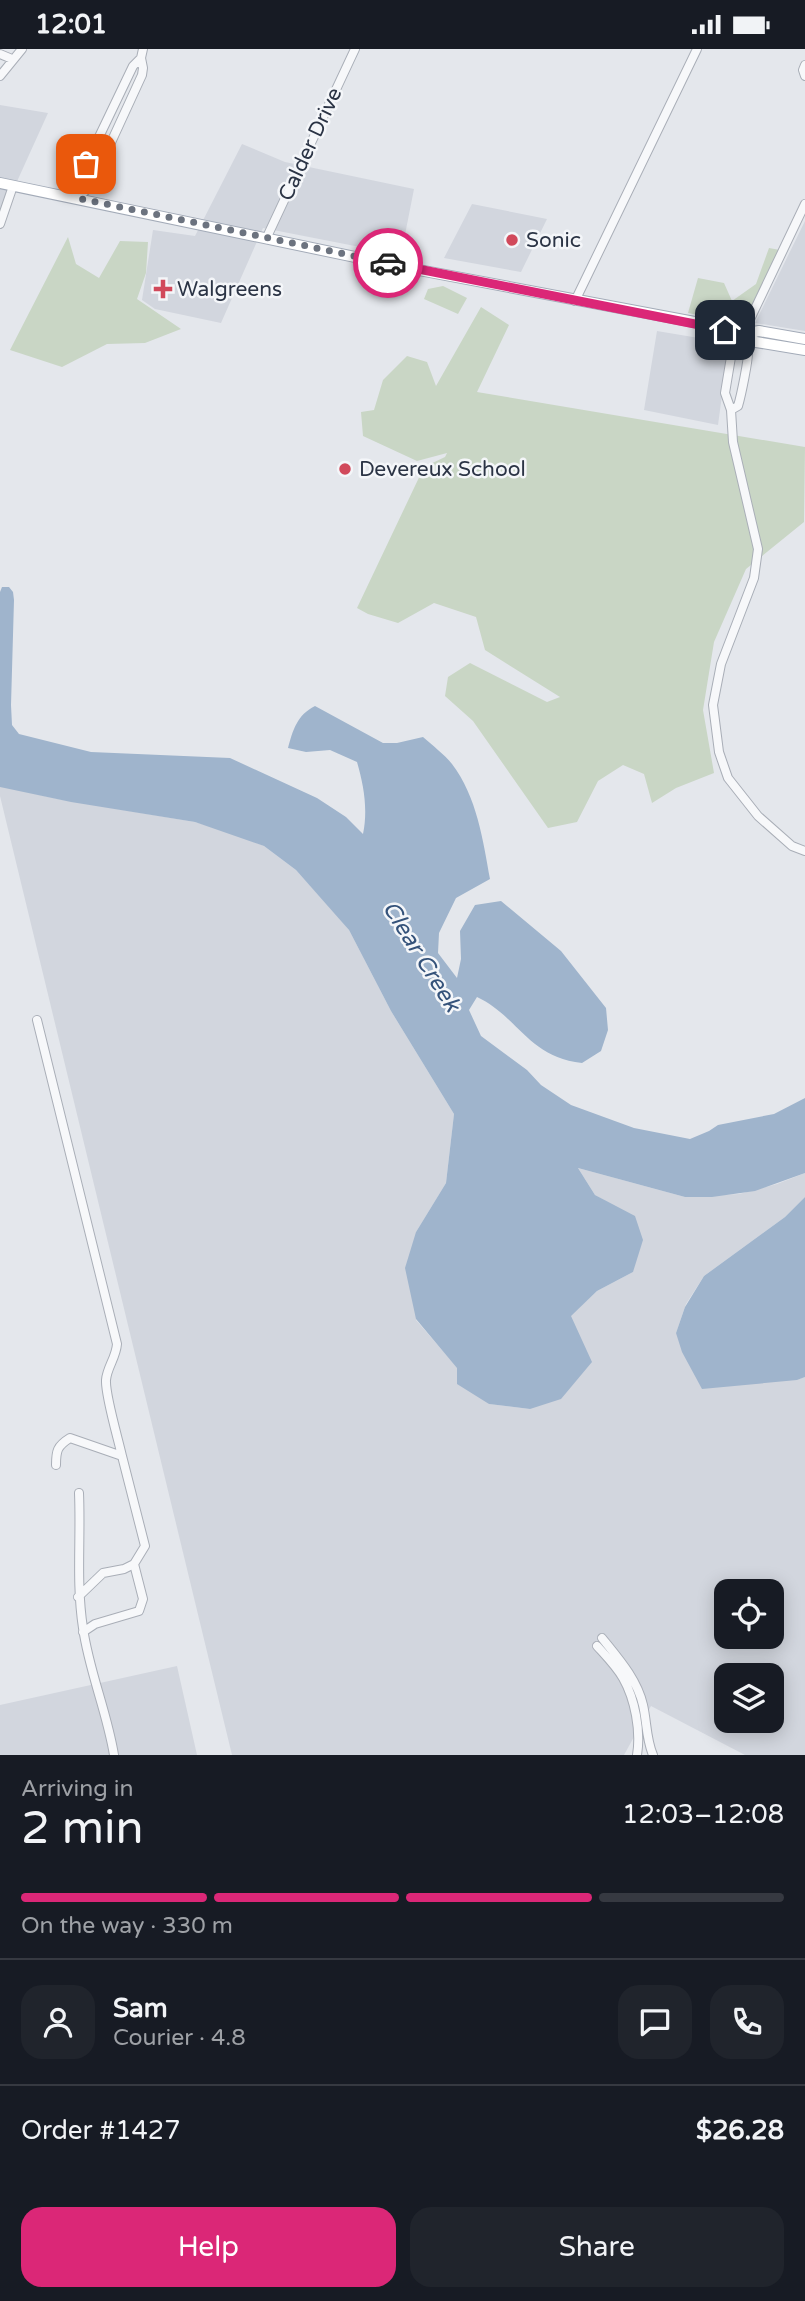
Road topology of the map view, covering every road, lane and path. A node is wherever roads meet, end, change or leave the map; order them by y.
1 (22, 49) edge
2 (355, 49) edge
3 (697, 49) edge
4 (142, 53) edge
5 (0, 54) edge
6 (12, 59) junction
7 (805, 65) edge
8 (0, 76) edge
9 (805, 76) edge
10 (0, 183) edge
11 (13, 186) junction
12 (82, 196) junction
13 (805, 204) edge
14 (0, 224) edge
15 (266, 239) junction
16 (575, 301) junction
17 (742, 336) junction
18 (805, 339) edge
19 (805, 350) edge
20 (731, 410) junction
21 (805, 851) edge
22 (37, 1020) dead end
23 (122, 1456) junction
24 (56, 1465) dead end
25 (79, 1493) dead end
26 (134, 1564) junction
27 (78, 1597) junction
28 (83, 1632) junction
29 (114, 1755) edge
30 (637, 1755) edge
31 (653, 1755) edge

1 - 6 street
2 - 15 street, Calder Drive
3 - 16 street
4 - 12 street
5 - 6 street
6 - 8 street
7 - 9 street
10 - 11 main road
11 - 12 main road
11 - 14 street
12 - 15 main road
13 - 17 street
15 - 16 main road
16 - 17 main road
17 - 18 main road
17 - 19 main road
17 - 20 street
17 - 20 street
20 - 21 street
22 - 23 street
23 - 24 street
23 - 26 street
25 - 27 street
26 - 27 street
26 - 28 street
27 - 28 street
28 - 29 street
30 - 31 street

